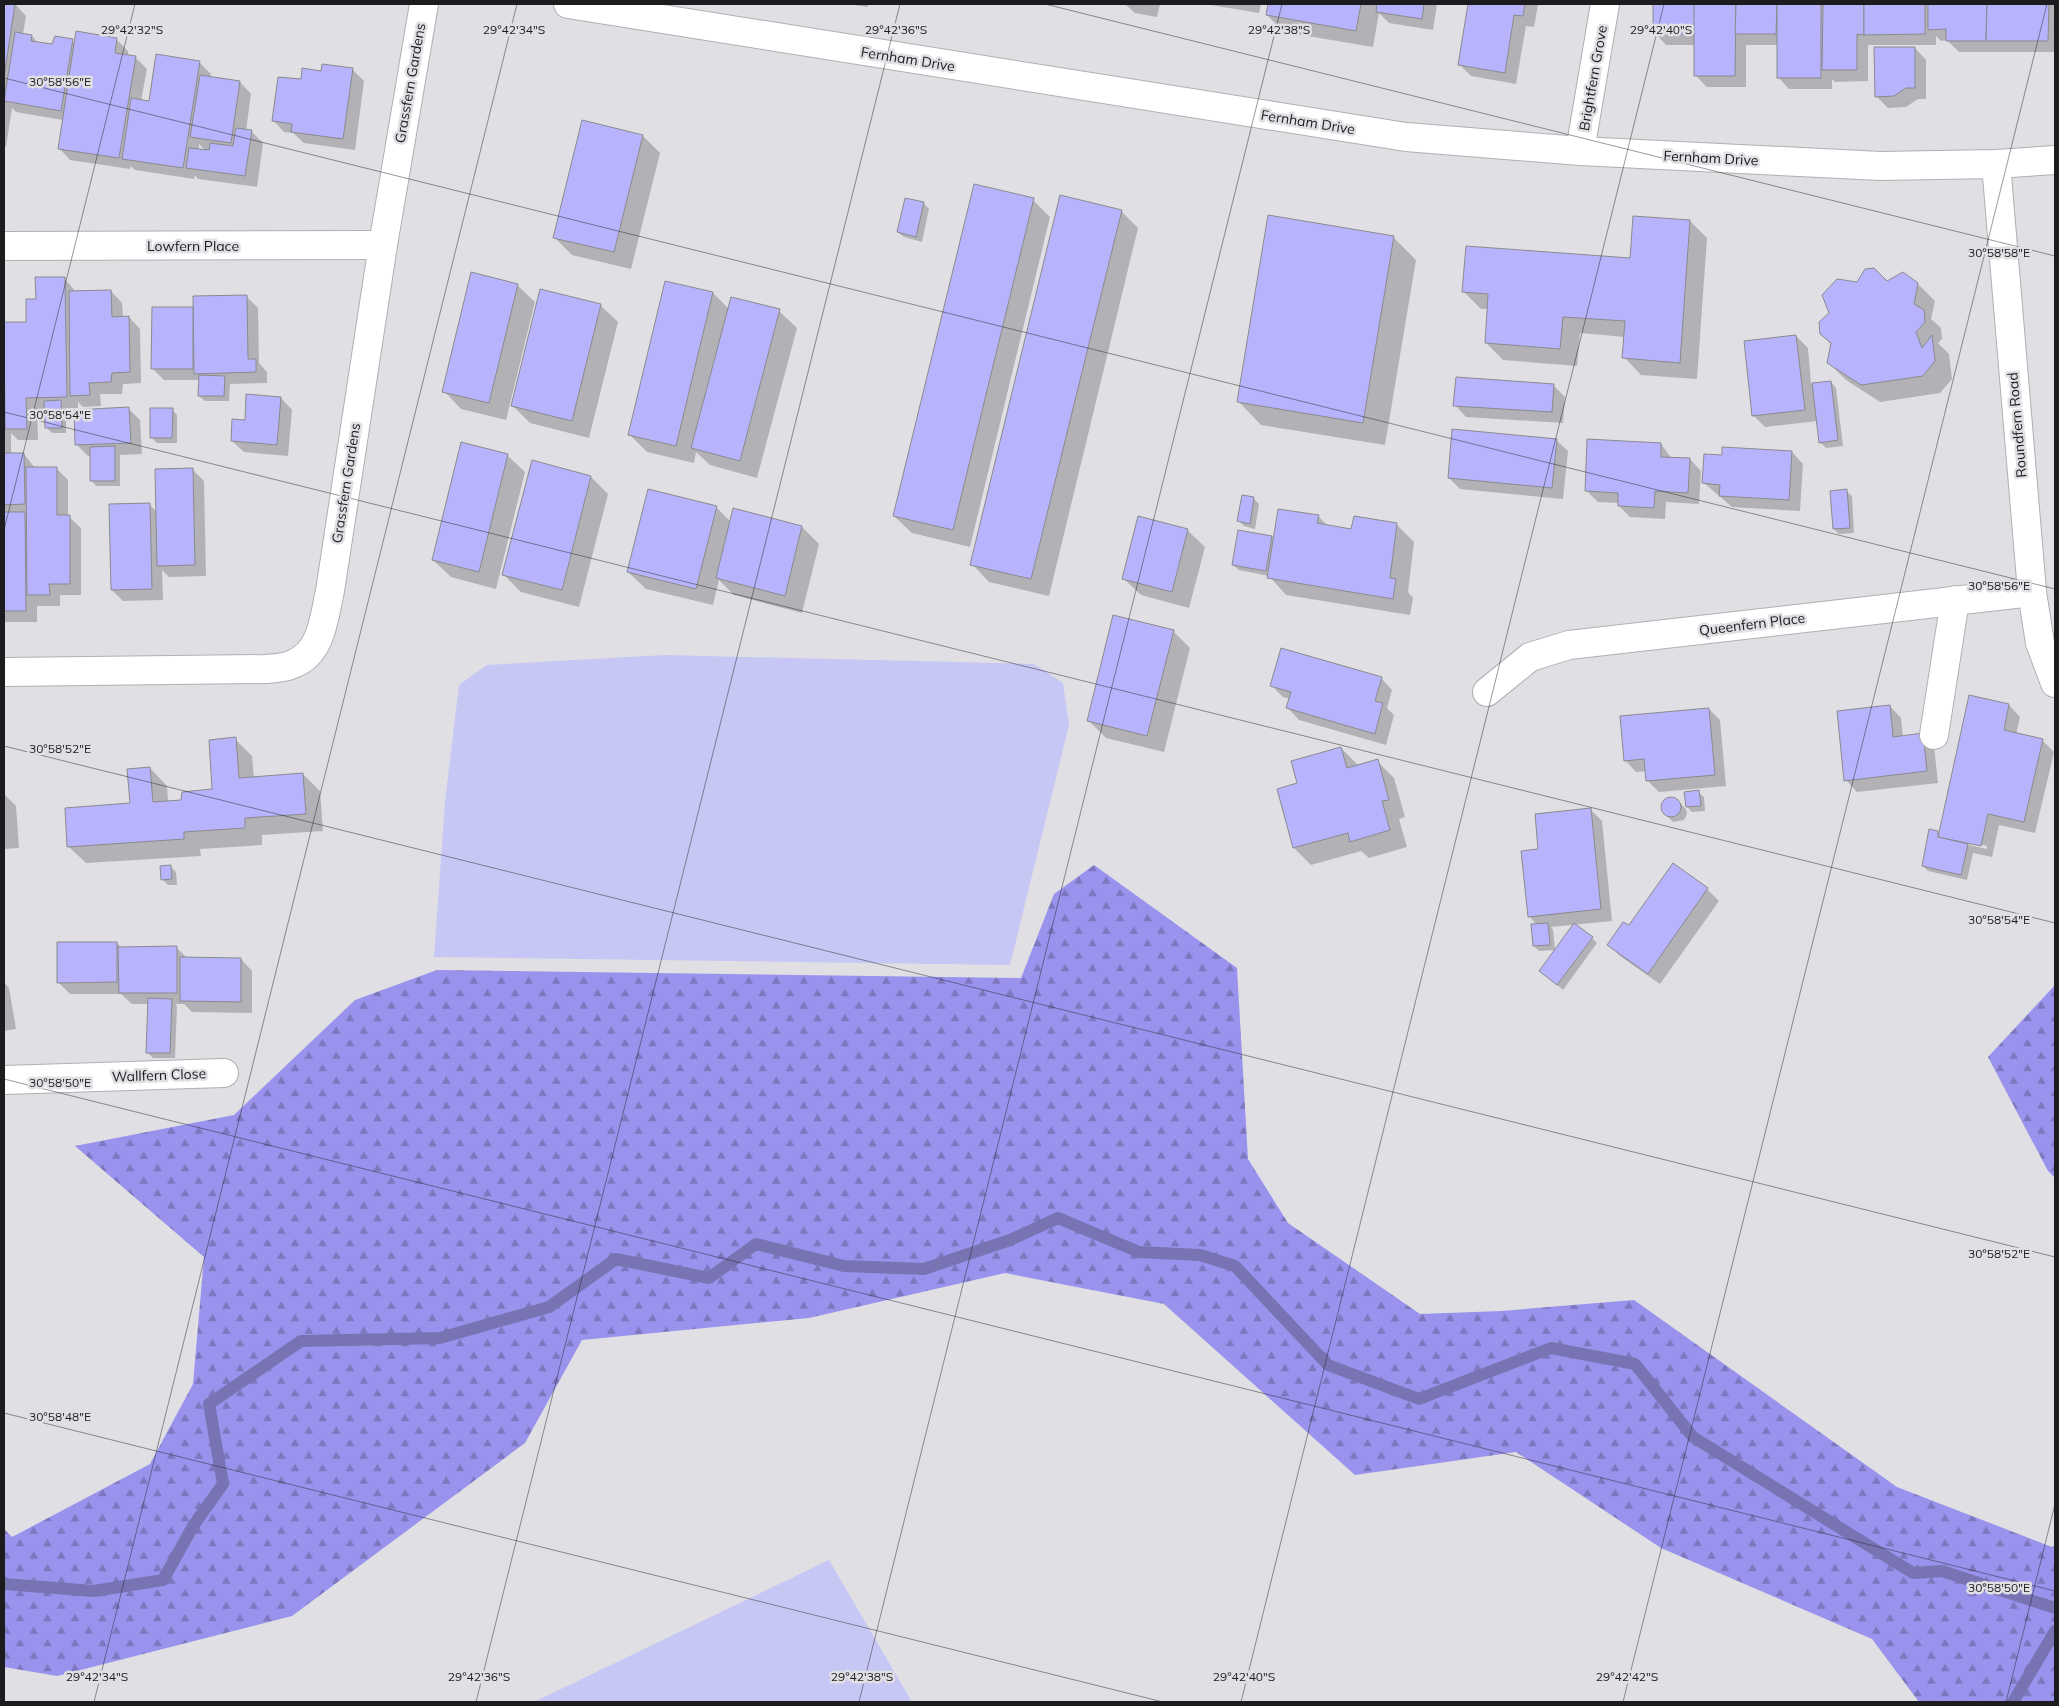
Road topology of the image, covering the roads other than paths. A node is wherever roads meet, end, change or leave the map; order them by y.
1 (424, 4) edge
2 (568, 4) edge
3 (1605, 4) edge
4 (1580, 151) junction
5 (2055, 160) edge
6 (1996, 164) junction
7 (382, 245) junction
8 (4, 246) edge
9 (2032, 592) junction
10 (1955, 600) junction
11 (4, 672) edge
12 (2055, 683) edge
13 (1486, 692) dead end
14 (1934, 735) dead end
15 (224, 1073) dead end
16 (4, 1080) edge

1 - 7 street, Grassfern Gardens
2 - 4 street, Fernham Drive
3 - 4 street, Brightfern Grove
4 - 6 street, Fernham Drive
5 - 6 street, Fernham Drive
6 - 9 street, Roundfern Road
7 - 8 street, Lowfern Place
7 - 11 street, Grassfern Gardens
9 - 10 street, Queenfern Place
9 - 12 street, Roundfern Road
10 - 13 street, Queenfern Place
10 - 14 street
15 - 16 street, Wallfern Close

